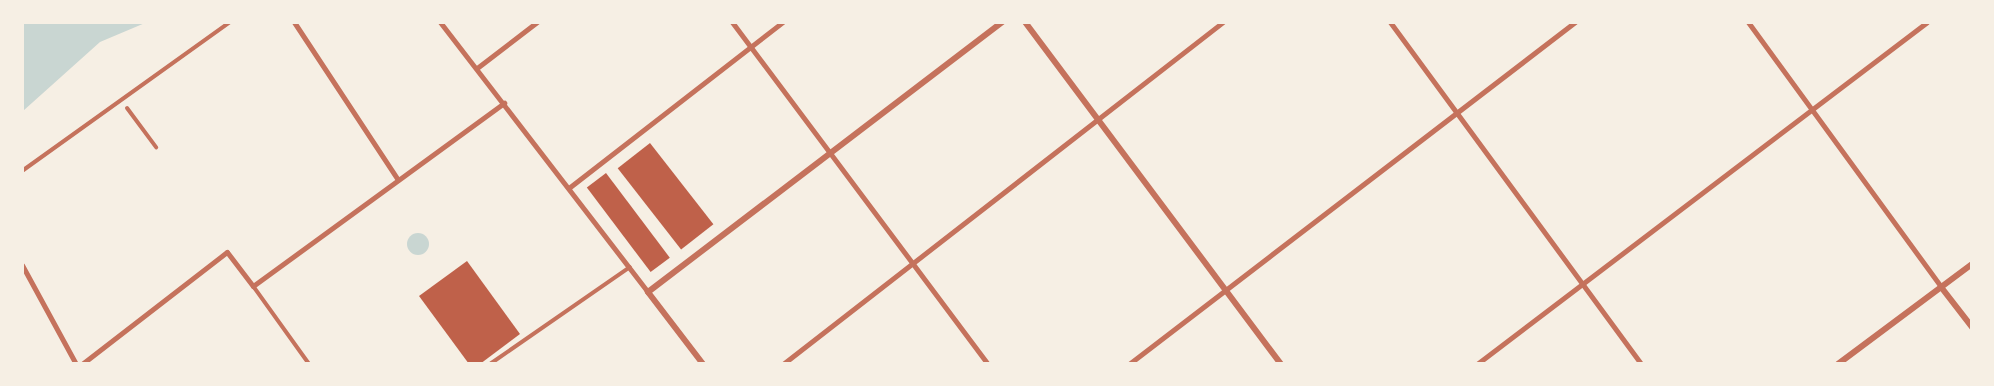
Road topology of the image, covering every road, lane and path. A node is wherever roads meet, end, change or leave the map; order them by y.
1 (230, 22) edge
2 (294, 22) edge
3 (440, 22) edge
4 (537, 22) edge
5 (732, 22) edge
6 (783, 22) edge
7 (1003, 22) edge
8 (1025, 22) edge
9 (1223, 22) edge
10 (1390, 22) edge
11 (1575, 22) edge
12 (1748, 22) edge
13 (1927, 22) edge
14 (751, 48) junction
15 (477, 68) junction
16 (504, 103) junction
17 (127, 108) dead end
18 (1812, 110) junction
19 (1455, 111) junction
20 (1100, 121) junction
21 (156, 147) dead end
22 (830, 151) junction
23 (22, 171) edge
24 (398, 180) junction
25 (570, 187) junction
26 (912, 264) junction
27 (1972, 264) edge
28 (22, 265) edge
29 (630, 267) junction
30 (1582, 284) junction
31 (253, 286) junction
32 (1942, 287) junction
33 (1227, 291) junction
34 (648, 292) junction
35 (1972, 327) edge
36 (76, 364) edge
37 (82, 364) edge
38 (309, 364) edge
39 (490, 364) edge
40 (703, 364) edge
41 (783, 364) edge
42 (988, 364) edge
43 (1129, 364) edge
44 (1281, 364) edge
45 (1477, 364) edge
46 (1641, 364) edge
47 (1838, 364) edge

1 - 23 street
2 - 24 street
3 - 15 street
4 - 15 street
5 - 14 street
6 - 14 street
7 - 22 street
8 - 20 street
9 - 20 street
10 - 19 street
11 - 19 street
12 - 18 street
13 - 18 street
14 - 22 street
14 - 25 street
15 - 16 street
16 - 24 street
16 - 25 street
17 - 21 street
18 - 30 street
18 - 32 street
19 - 30 street
19 - 33 street
20 - 26 street
20 - 33 street
22 - 26 street
22 - 34 street
24 - 31 street
25 - 29 street
26 - 41 street
26 - 42 street
27 - 32 street
28 - 36 street
29 - 34 street
29 - 39 street
30 - 45 street
30 - 46 street
31 - 37 street
31 - 38 street
32 - 35 street
32 - 47 street
33 - 43 street
33 - 44 street
34 - 40 street

